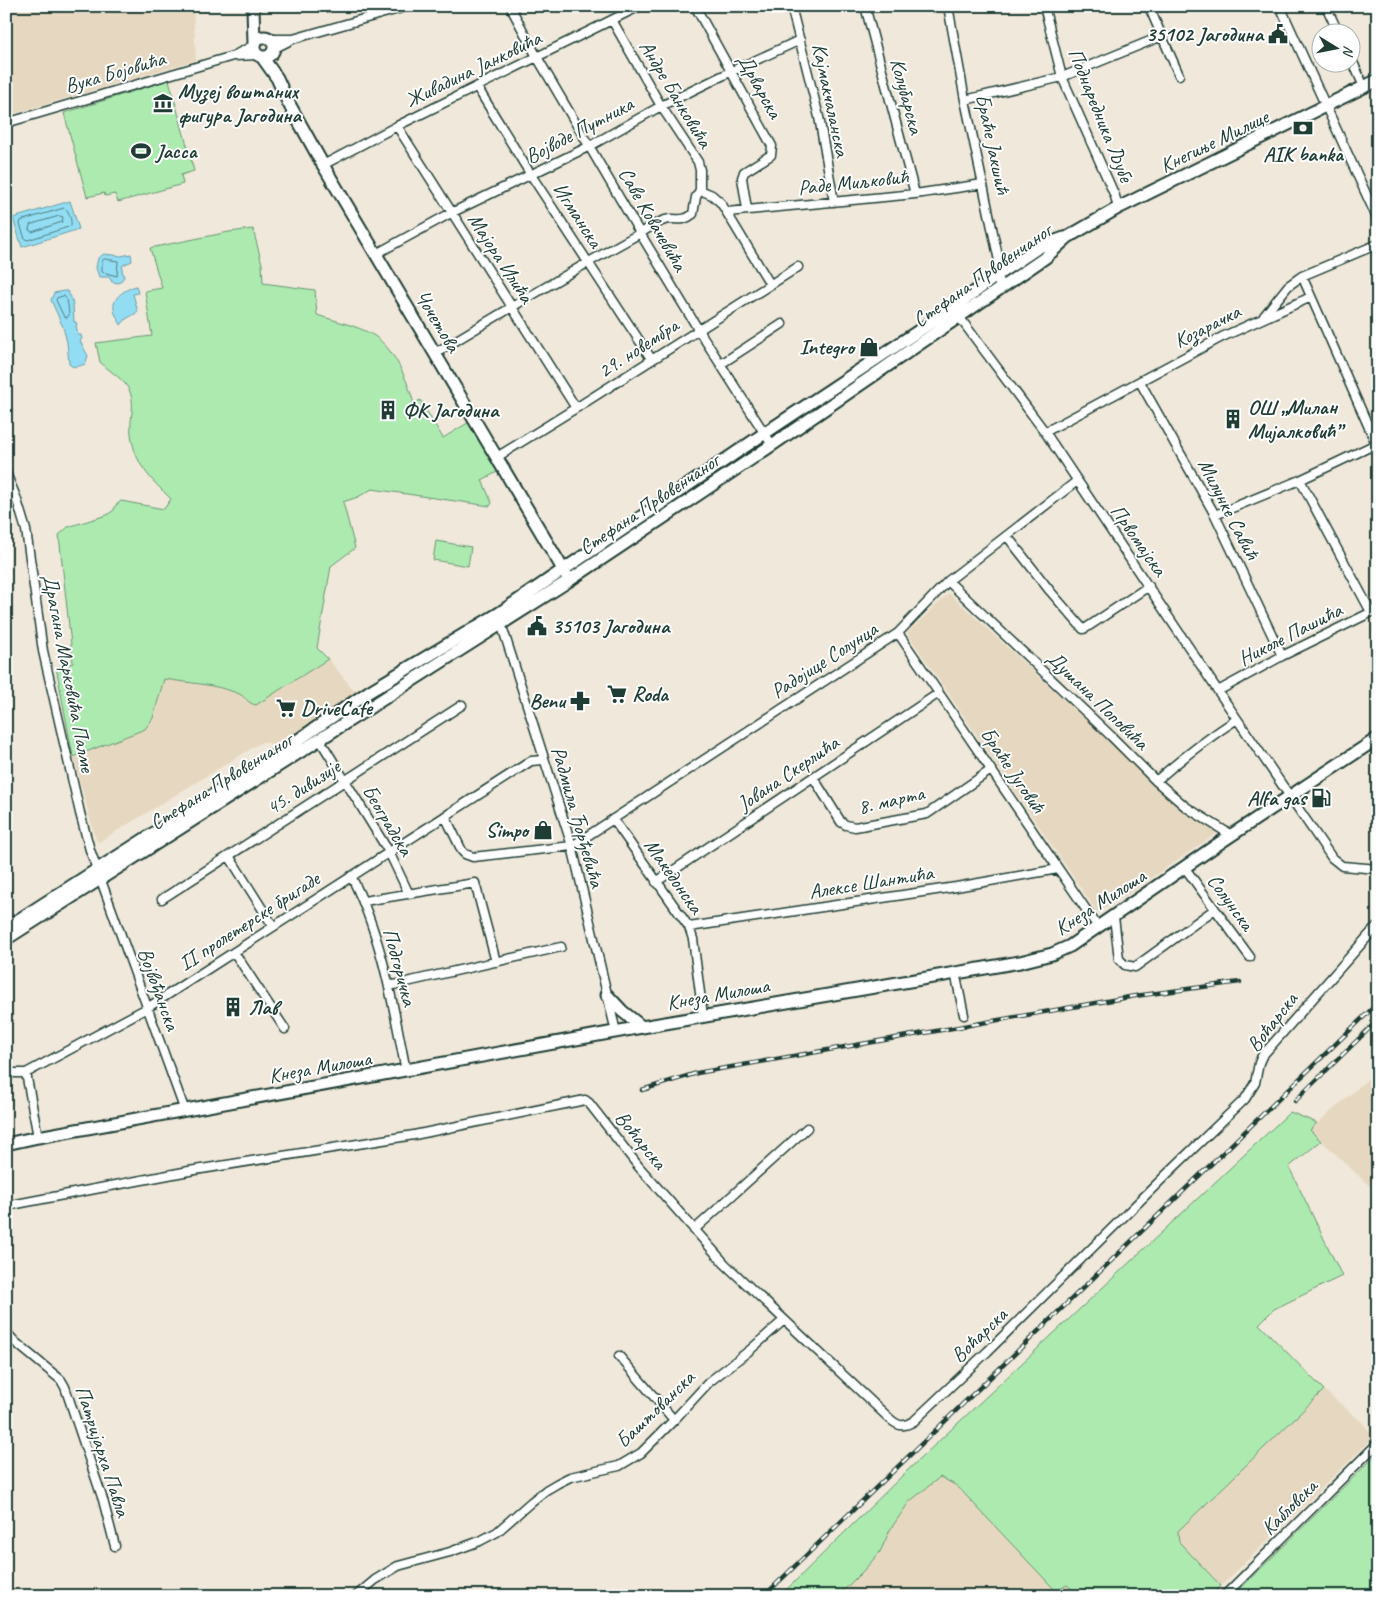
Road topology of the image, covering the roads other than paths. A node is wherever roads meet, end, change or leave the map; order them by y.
1 (409, 6) edge
2 (510, 6) edge
3 (640, 6) edge
4 (695, 6) edge
5 (790, 6) edge
6 (865, 6) edge
7 (948, 6) edge
8 (1044, 6) edge
9 (1280, 6) edge
10 (1326, 6) edge
11 (1150, 9) dead end
12 (254, 10) edge
13 (612, 20) junction
14 (1333, 22) edge
15 (1162, 36) junction
16 (800, 40) junction
17 (271, 44) junction
18 (257, 50) junction
19 (537, 57) junction
20 (732, 71) junction
21 (1357, 72) edge
22 (1178, 75) dead end
23 (1062, 77) junction
24 (277, 78) junction
25 (1378, 80) edge
26 (477, 87) junction
27 (1364, 87) junction
28 (966, 100) junction
29 (661, 106) junction
30 (1326, 107) junction
31 (6, 122) edge
32 (397, 126) junction
33 (590, 146) junction
34 (323, 165) junction
35 (532, 176) junction
36 (983, 184) junction
37 (700, 190) junction
38 (915, 194) junction
39 (834, 202) junction
40 (1118, 208) junction
41 (747, 209) junction
42 (727, 212) junction
43 (451, 213) junction
44 (1378, 220) edge
45 (640, 233) junction
46 (1068, 237) junction
47 (1378, 244) edge
48 (376, 254) junction
49 (588, 262) junction
50 (798, 268) dead end
51 (1000, 273) junction
52 (1302, 276) junction
53 (770, 284) junction
54 (1000, 288) junction
55 (1310, 297) junction
56 (511, 307) junction
57 (956, 312) junction
58 (1263, 318) junction
59 (782, 324) dead end
60 (698, 330) junction
61 (435, 353) junction
62 (652, 360) junction
63 (721, 364) junction
64 (1140, 382) junction
65 (576, 408) junction
66 (1045, 432) junction
67 (764, 433) junction
68 (772, 445) junction
69 (1377, 446) edge
70 (497, 457) junction
71 (6, 472) edge
72 (1300, 480) junction
73 (1077, 481) junction
74 (1215, 515) junction
75 (1007, 536) junction
76 (567, 575) junction
77 (948, 580) junction
78 (1149, 586) junction
79 (1374, 610) edge
80 (500, 619) junction
81 (898, 633) junction
82 (1282, 656) junction
83 (1218, 691) junction
84 (940, 693) junction
85 (462, 705) dead end
86 (1238, 719) junction
87 (1378, 738) edge
88 (320, 740) junction
89 (285, 756) junction
90 (543, 760) junction
91 (991, 770) junction
92 (813, 778) junction
93 (345, 781) junction
94 (1156, 781) junction
95 (1289, 796) junction
96 (445, 816) junction
97 (613, 819) junction
98 (1231, 836) junction
99 (572, 846) junction
100 (389, 852) junction
101 (229, 856) junction
102 (1185, 868) junction
103 (1058, 869) junction
104 (1378, 869) edge
105 (100, 874) junction
106 (351, 876) junction
107 (656, 882) junction
108 (409, 894) junction
109 (162, 900) dead end
110 (364, 901) junction
111 (1215, 909) junction
112 (1114, 917) junction
113 (1378, 925) edge
114 (274, 926) junction
115 (689, 927) junction
116 (1098, 927) junction
117 (6, 928) edge
118 (6, 939) edge
119 (561, 947) dead end
120 (234, 952) junction
121 (1250, 957) dead end
122 (496, 962) junction
123 (955, 972) junction
124 (389, 986) junction
125 (607, 995) junction
126 (147, 1008) junction
127 (964, 1015) dead end
128 (703, 1016) junction
129 (642, 1026) junction
130 (285, 1029) dead end
131 (616, 1032) junction
132 (406, 1070) junction
133 (6, 1073) edge
134 (26, 1073) junction
135 (184, 1111) junction
136 (807, 1128) dead end
137 (38, 1137) junction
138 (6, 1144) edge
139 (6, 1206) edge
140 (694, 1230) junction
141 (784, 1320) junction
142 (6, 1332) edge
143 (619, 1356) dead end
144 (674, 1420) junction
145 (1378, 1443) edge
146 (115, 1546) dead end
147 (356, 1596) edge
148 (1224, 1596) edge

1 - 17 street
2 - 19 street, Саве Ковачевића
3 - 13 street, Живадина Јанковића
4 - 20 street, Дрварска
5 - 16 street, Кајмакчаланска
6 - 38 street, Колубарска
7 - 28 street, Браће Јакшић
8 - 23 street, Поднаредника Љубе
9 - 30 street
10 - 14 street
11 - 15 street
12 - 17 street, Чочетова
12 - 18 street, Чочетова
13 - 19 street, Живадина Јанковића
13 - 29 street, Андре Банковића
15 - 22 street
15 - 23 street
16 - 20 street, Војводе Путника
16 - 39 street, Кајмакчаланска
17 - 18 street
17 - 18 street
17 - 24 street, Чочетова
18 - 24 street, Чочетова
18 - 31 street, Вука Бојовића
19 - 26 street, Живадина Јанковића
19 - 33 street, Саве Ковачевића
20 - 29 street, Војводе Путника
20 - 41 street, Дрварска
21 - 27 street
23 - 28 street
23 - 40 street, Поднаредника Љубе
24 - 34 street, Чочетова
25 - 27 street, Кнегиње Милице
26 - 32 street, Живадина Јанковића
26 - 35 street, Игманска
27 - 30 street, Кнегиње Милице
28 - 36 street, Браће Јакшић
29 - 33 street, Војводе Путника
29 - 37 street, Андре Банковића
30 - 40 street, Кнегиње Милице
30 - 44 street
32 - 34 street, Живадина Јанковића
32 - 43 street, Мајора Илића
33 - 35 street, Војводе Путника
33 - 45 street, Саве Ковачевића
34 - 48 street, Чочетова
35 - 43 street, Војводе Путника
35 - 49 street, Игманска
36 - 38 street, Раде Миљковић
36 - 51 street, Браће Јакшић
37 - 42 street
37 - 45 street
38 - 39 street, Раде Миљковић
39 - 41 street, Раде Миљковић
40 - 46 street, Кнегиње Милице
41 - 42 street, Раде Миљковић
42 - 53 street
43 - 48 street, Војводе Путника
43 - 56 street, Мајора Илића
45 - 49 street
45 - 60 street, Саве Ковачевића
46 - 51 street, Стефана Првовенчаног
46 - 54 street, Стефана Првовенчаног
47 - 52 street, Козарачка
48 - 61 street, Чочетова
49 - 56 street
49 - 62 street, Игманска
50 - 53 street, 29. новембра
51 - 54 street, Браће Јакшић
51 - 57 street, Стефана Првовенчаног
52 - 55 street
52 - 58 street, Козарачка
53 - 60 street, 29. новембра
54 - 57 street, Стефана Првовенчаног
55 - 58 street
55 - 69 street
56 - 61 street
56 - 65 street, Мајора Илића
57 - 66 street, Првомајска
57 - 67 street, Стефана Првовенчаног
57 - 68 street, Стефана Првовенчаног
58 - 64 street, Козарачка
59 - 63 street
60 - 62 street, 29. новембра
60 - 63 street, Саве Ковачевића
61 - 70 street, Чочетова
62 - 65 street, 29. новембра
63 - 67 street, Саве Ковачевића
64 - 66 street, Козарачка
64 - 74 street, Милунке Савић
65 - 70 street, 29. новембра
66 - 73 street, Првомајска
67 - 68 street, Саве Ковачевића
67 - 76 street, Стефана Првовенчаног
68 - 76 street, Стефана Првовенчаног
69 - 72 street
70 - 76 street, Чочетова
71 - 105 street, Драгана Марковића Палме
72 - 74 street
72 - 79 street
73 - 75 street, Радојице Солунца
73 - 78 street, Првомајска
74 - 82 street, Милунке Савић
75 - 77 street, Радојице Солунца
75 - 78 street
76 - 80 street, Стефана Првовенчаног
77 - 81 street, Радојице Солунца
77 - 94 street, Душана Поповића
78 - 83 street, Првомајска
79 - 82 street, Николе Пашића
80 - 88 street, Стефана Првовенчаног
80 - 89 street, Стефана Првовенчаног
80 - 90 street, Радмила Ђорђевића
81 - 84 street, Браће Југовић
81 - 97 street, Радојице Солунца
82 - 83 street, Николе Пашића
83 - 86 street, Првомајска
84 - 91 street, Браће Југовић
84 - 92 street, Јована Скерлића
85 - 93 street, 45. дивизије
86 - 94 street
86 - 95 street, Првомајска
87 - 95 street, Кнеза Милоша
88 - 89 street, Стефана Првовенчаног
88 - 93 street, Београдска
89 - 105 street, Стефана Првовенчаног
90 - 96 street, II пролетерске бригаде
90 - 99 street, Радмила Ђорђевића
91 - 92 street, 8. марта
91 - 103 street, Браће Југовић
92 - 107 street, Јована Скерлића
93 - 100 street, Београдска
93 - 101 street, 45. дивизије
94 - 98 street, Душана Поповића
95 - 98 street, Кнеза Милоша
95 - 104 street
96 - 99 street
96 - 100 street, II пролетерске бригаде
97 - 99 street, Радојице Солунца
97 - 107 street, Македонска
98 - 102 street, Кнеза Милоша
99 - 125 street, Радмила Ђорђевића
100 - 106 street, II пролетерске бригаде
100 - 108 street, Београдска
101 - 109 street, 45. дивизије
101 - 114 street
102 - 111 street, Солунска
102 - 112 street, Кнеза Милоша
103 - 115 street, Алексе Шантића
103 - 116 street, Браће Југовић
105 - 117 street, Стефана Првовенчаног
105 - 118 street, Стефана Првовенчаног
105 - 126 street, Војвођанска
106 - 110 street, Подгоричка
106 - 114 street, II пролетерске бригаде
107 - 115 street, Македонска
108 - 110 street
108 - 122 street
110 - 124 street, Подгоричка
111 - 112 street
111 - 121 street, Солунска
112 - 116 street, Кнеза Милоша
113 - 141 street, Воћарска
114 - 120 street, II пролетерске бригаде
115 - 128 street, Македонска
116 - 123 street, Кнеза Милоша
119 - 122 street
120 - 126 street, II пролетерске бригаде
120 - 130 street
122 - 124 street
123 - 127 street
123 - 128 street, Кнеза Милоша
124 - 132 street, Подгоричка
125 - 129 street
125 - 131 street, Радмила Ђорђевића
126 - 134 street, II пролетерске бригаде
126 - 135 street, Војвођанска
128 - 129 street, Кнеза Милоша
129 - 131 street, Кнеза Милоша
131 - 132 street, Кнеза Милоша
132 - 135 street, Кнеза Милоша
133 - 134 street
134 - 137 street
135 - 137 street, Кнеза Милоша
136 - 140 street
137 - 138 street, Кнеза Милоша
139 - 140 street, Воћарска
140 - 141 street, Воћарска
141 - 144 street, Баштованска
142 - 146 street, Патријарха Павла
143 - 144 street
144 - 147 street, Баштованска
145 - 148 street, Кабловска

